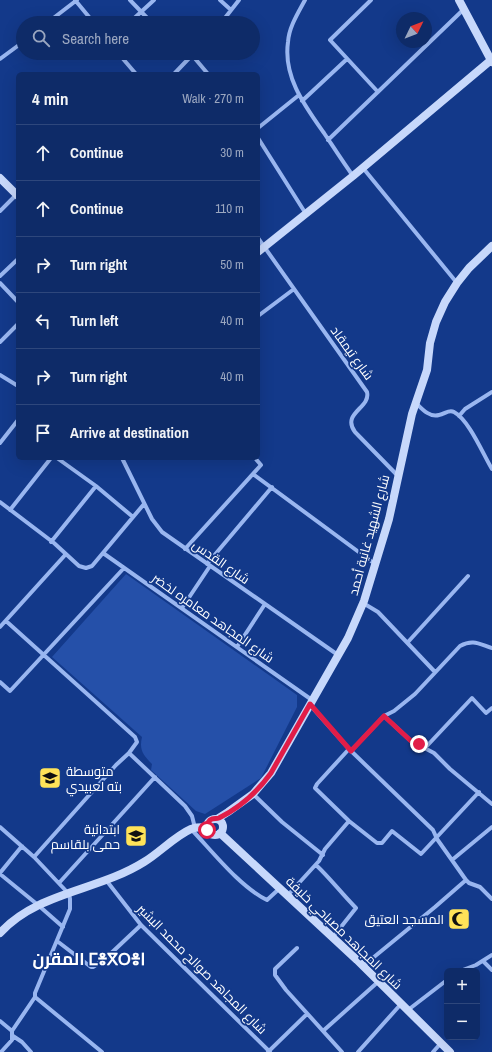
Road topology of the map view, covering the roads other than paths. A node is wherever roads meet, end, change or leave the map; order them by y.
1 (76, 0) edge
2 (130, 0) edge
3 (154, 0) edge
4 (220, 0) edge
5 (239, 0) edge
6 (305, 0) edge
7 (371, 0) edge
8 (459, 0) edge
9 (464, 9) junction
10 (231, 10) junction
11 (141, 12) junction
12 (56, 16) edge
13 (89, 16) edge
14 (137, 16) edge
15 (145, 16) edge
16 (226, 16) edge
17 (16, 47) edge
18 (0, 59) edge
19 (347, 59) junction
20 (124, 60) edge
21 (187, 60) edge
22 (198, 60) edge
23 (492, 60) edge
24 (134, 72) edge
25 (176, 72) edge
26 (206, 72) edge
27 (378, 92) junction
28 (299, 96) junction
29 (302, 101) junction
30 (260, 126) edge
31 (328, 140) junction
32 (260, 141) edge
33 (363, 168) junction
34 (353, 176) junction
35 (0, 178) edge
36 (16, 194) edge
37 (16, 196) edge
38 (0, 211) edge
39 (306, 214) junction
40 (492, 246) edge
41 (261, 250) edge
42 (16, 261) edge
43 (0, 276) edge
44 (0, 283) edge
45 (456, 283) junction
46 (294, 289) junction
47 (16, 300) edge
48 (260, 314) edge
49 (16, 326) edge
50 (0, 342) edge
51 (0, 375) edge
52 (16, 385) edge
53 (492, 392) edge
54 (416, 402) junction
55 (459, 416) junction
56 (16, 422) edge
57 (13, 426) junction
58 (16, 428) edge
59 (0, 443) edge
60 (49, 460) edge
61 (60, 460) edge
62 (123, 460) edge
63 (257, 460) edge
64 (491, 466) edge
65 (253, 474) junction
66 (398, 476) junction
67 (96, 486) junction
68 (272, 487) junction
69 (0, 502) edge
70 (144, 504) junction
71 (10, 510) junction
72 (133, 517) junction
73 (51, 542) junction
74 (185, 548) junction
75 (103, 553) junction
76 (66, 554) junction
77 (376, 564) junction
78 (208, 565) junction
79 (124, 568) junction
80 (468, 576) dead end
81 (363, 603) junction
82 (265, 604) junction
83 (182, 608) junction
84 (6, 621) junction
85 (0, 627) edge
86 (408, 642) junction
87 (237, 647) junction
88 (492, 648) edge
89 (44, 655) junction
90 (339, 656) junction
91 (435, 672) junction
92 (0, 682) edge
93 (311, 702) junction
94 (492, 708) edge
95 (384, 716) junction
96 (425, 748) junction
97 (350, 750) junction
98 (129, 754) junction
99 (155, 778) junction
100 (479, 792) junction
101 (253, 794) junction
102 (492, 804) edge
103 (228, 812) junction
104 (349, 821) junction
105 (211, 822) junction
106 (0, 827) edge
107 (492, 827) edge
108 (193, 828) junction
109 (222, 830) junction
110 (436, 839) junction
111 (22, 846) junction
112 (323, 855) junction
113 (34, 857) junction
114 (452, 860) junction
115 (316, 864) junction
116 (0, 873) edge
117 (106, 880) junction
118 (466, 880) junction
119 (59, 883) junction
120 (280, 888) junction
121 (69, 894) junction
122 (288, 895) junction
123 (492, 900) edge
124 (38, 905) junction
125 (141, 925) junction
126 (62, 927) junction
127 (0, 933) edge
128 (333, 937) junction
129 (57, 941) junction
130 (296, 948) dead end
131 (492, 955) edge
132 (483, 961) junction
133 (363, 966) junction
134 (467, 968) edge
135 (492, 970) edge
136 (379, 981) junction
137 (444, 982) edge
138 (35, 997) junction
139 (401, 1004) junction
140 (408, 1010) junction
141 (307, 1014) junction
142 (0, 1021) edge
143 (12, 1031) junction
144 (323, 1031) junction
145 (13, 1036) junction
146 (441, 1043) junction
147 (1, 1052) edge
148 (31, 1052) edge
149 (102, 1052) edge
150 (269, 1052) edge
151 (342, 1052) edge
152 (358, 1052) edge
153 (433, 1052) edge
154 (450, 1052) edge

1 - 12 street
1 - 13 street
2 - 11 street
3 - 11 street
4 - 10 street
5 - 10 street
6 - 28 street
7 - 19 street
8 - 9 main road
9 - 23 main road
9 - 27 street
10 - 16 street
11 - 14 street
11 - 15 street
17 - 18 street
19 - 27 street
19 - 29 street
20 - 24 street
21 - 25 street
22 - 26 street
23 - 33 main road
27 - 31 street
28 - 29 street
28 - 30 street
29 - 31 street
31 - 34 street
32 - 39 street
33 - 34 main road
33 - 45 street
34 - 39 main road
35 - 36 main road
37 - 38 street
39 - 41 main road
40 - 45 main road, شارع الشهيد غانية أحمد
41 - 46 street, شارع تيمقاد
42 - 43 street
44 - 47 street
45 - 54 main road, شارع الشهيد غانية أحمد
46 - 48 street
46 - 66 street, شارع تيمقاد
49 - 50 street
51 - 52 street
53 - 55 street
54 - 55 street
54 - 66 main road, شارع الشهيد غانية أحمد
55 - 64 street
56 - 57 street
57 - 58 street
57 - 59 street
60 - 71 street
61 - 67 street
62 - 70 street, شارع القدس
63 - 65 street
65 - 68 street
65 - 74 street
66 - 77 main road, شارع الشهيد غانية أحمد
67 - 72 street
67 - 73 street
68 - 77 street
68 - 78 street
69 - 71 street
70 - 72 street
70 - 74 street, شارع القدس
71 - 73 street
72 - 75 street
73 - 76 street
74 - 78 street, شارع القدس
75 - 76 street
75 - 79 street, شارع المجاهد معامره لخضر
76 - 84 street
77 - 81 main road, شارع الشهيد غانية أحمد
78 - 82 street, شارع القدس
78 - 83 street
79 - 83 street, شارع المجاهد معامره لخضر
79 - 89 street
80 - 86 street
81 - 86 street
81 - 90 main road, شارع الشهيد غانية أحمد
82 - 87 street
82 - 90 street, شارع القدس
83 - 87 street, شارع المجاهد معامره لخضر
84 - 85 street
84 - 89 street
86 - 91 street
87 - 93 street, شارع المجاهد معامره لخضر
88 - 91 street
89 - 92 street
89 - 98 street
90 - 93 main road, شارع الشهيد غانية أحمد
91 - 95 street
93 - 97 street, شارع المجاهد معامره لخضر
93 - 101 main road, شارع الشهيد غانية أحمد
94 - 96 street
95 - 96 street
95 - 97 street
96 - 100 street
97 - 104 street
97 - 110 street, شارع المجاهد معامره لخضر
98 - 99 street
98 - 113 street
99 - 108 street
99 - 119 street
100 - 102 street
100 - 110 street
101 - 103 main road, شارع الشهيد غانية أحمد
101 - 112 street
103 - 105 main road, شارع الشهيد غانية أحمد
103 - 109 main road
104 - 110 street
104 - 112 street
105 - 108 main road, شارع الشهيد غانية أحمد
105 - 109 main road
105 - 109 main road
106 - 111 street
107 - 114 street
108 - 117 main road
108 - 120 street
109 - 120 main road, شارع المجاهد مصباحي خليفة
110 - 114 street, شارع المجاهد معامره لخضر
111 - 113 street
111 - 116 street
112 - 115 street
113 - 119 street
114 - 118 street, شارع المجاهد معامره لخضر
115 - 122 street
115 - 128 street
116 - 124 street
117 - 121 main road
117 - 125 street, شارع المجاهد صوالح محمد البشير
118 - 123 street
118 - 133 street
119 - 121 street
120 - 122 main road, شارع المجاهد مصباحي خليفة
121 - 124 main road
121 - 126 street
122 - 128 main road, شارع المجاهد مصباحي خليفة
124 - 126 street
124 - 127 main road
125 - 129 street
125 - 150 street, شارع المجاهد صوالح محمد البشير
126 - 129 street
128 - 133 main road, شارع المجاهد مصباحي خليفة
129 - 138 street
130 - 141 street
131 - 132 street
132 - 134 street
132 - 135 street
133 - 136 main road, شارع المجاهد مصباحي خليفة
136 - 139 main road, شارع المجاهد مصباحي خليفة
136 - 144 street
137 - 140 street
138 - 143 street
138 - 149 street
139 - 140 main road, شارع المجاهد مصباحي خليفة
139 - 152 street
140 - 146 main road, شارع المجاهد مصباحي خليفة
141 - 144 street
141 - 150 street
142 - 143 street
143 - 145 street
144 - 151 street
145 - 147 street
145 - 148 street
146 - 153 street
146 - 154 main road, شارع المجاهد مصباحي خليفة

